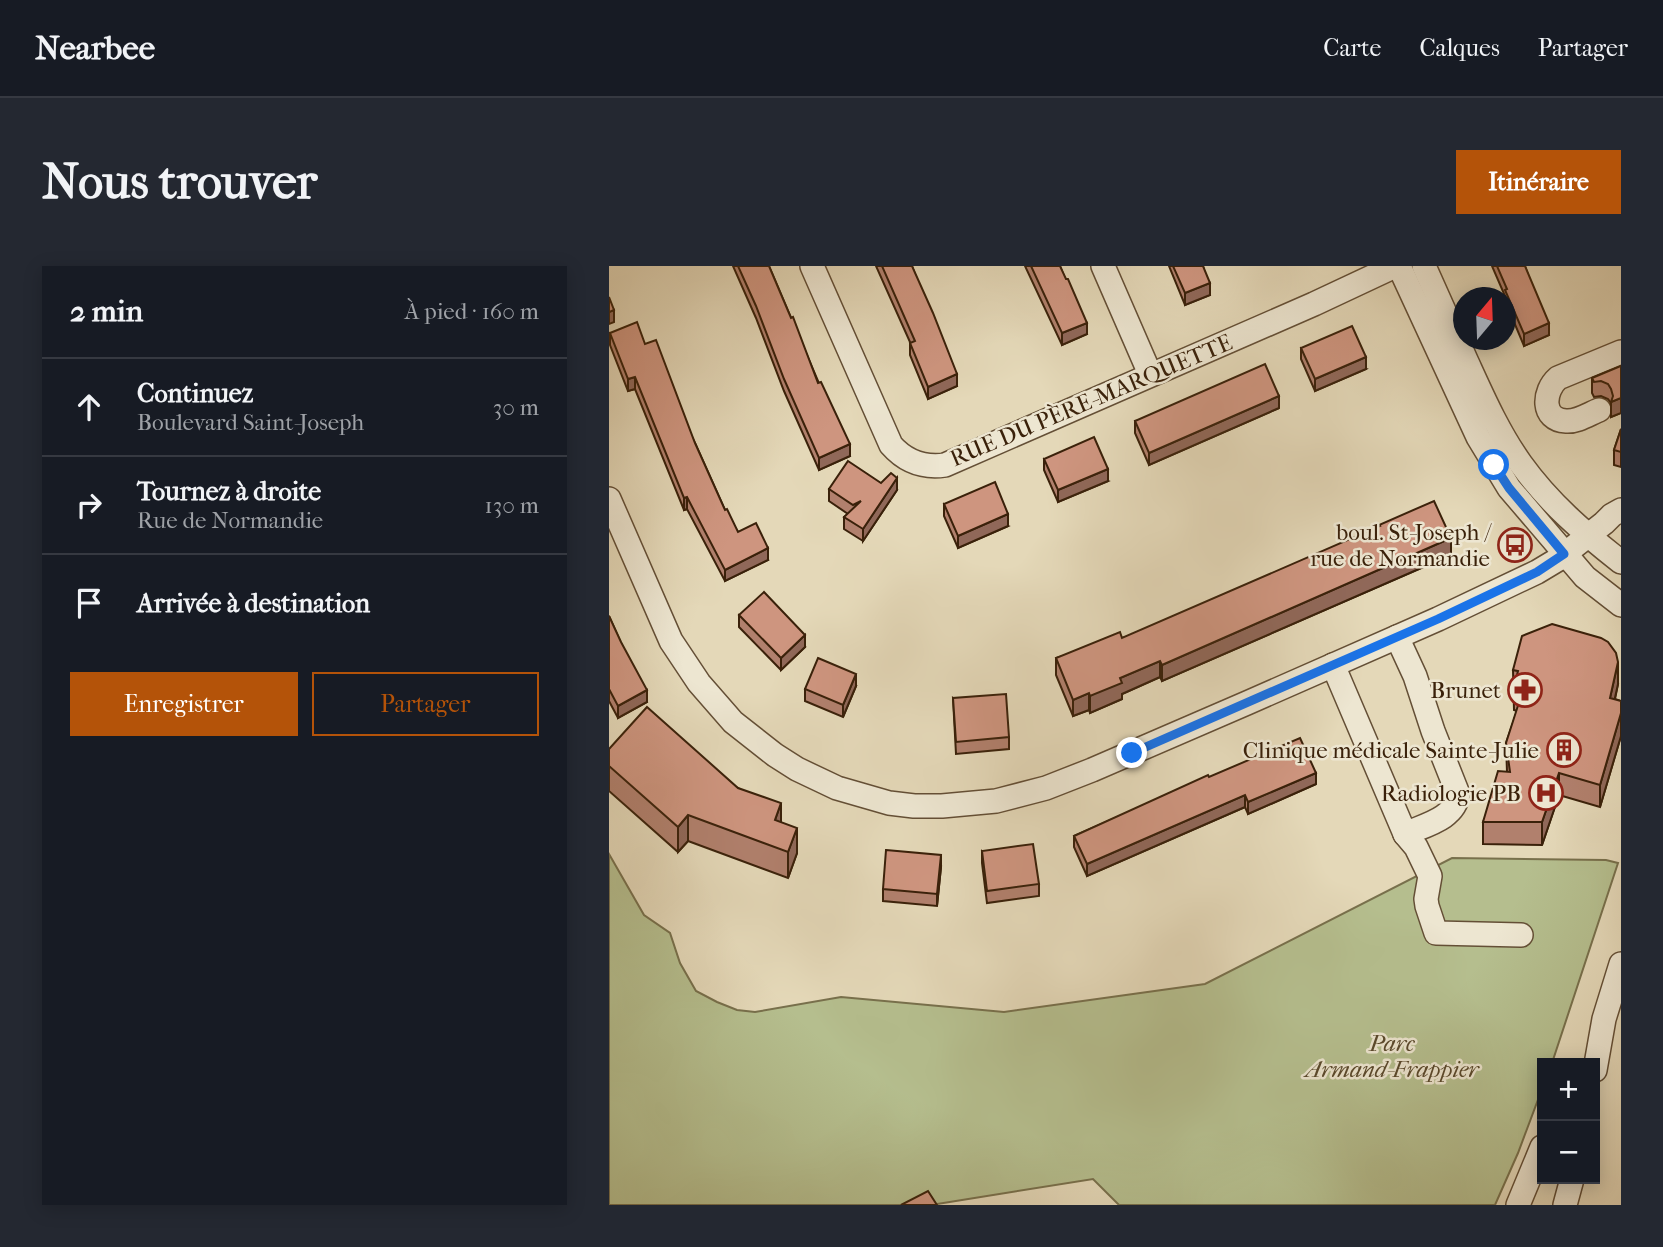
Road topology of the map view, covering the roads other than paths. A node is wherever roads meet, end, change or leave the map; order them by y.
1 (812, 266) edge
2 (1103, 266) edge
3 (1397, 266) edge
4 (1424, 266) edge
5 (1621, 352) edge
6 (1150, 374) junction
7 (1599, 410) dead end
8 (609, 499) edge
9 (1621, 510) edge
10 (1587, 535) junction
11 (1564, 554) junction
12 (1621, 562) edge
13 (1621, 605) edge
14 (1397, 637) junction
15 (1333, 665) junction
16 (1405, 834) junction
17 (1521, 935) dead end
18 (1621, 964) edge
19 (1604, 1019) junction
20 (1585, 1058) edge
21 (1597, 1058) edge
22 (1537, 1159) edge
23 (1571, 1184) edge
24 (1518, 1205) edge
25 (1565, 1205) edge

1 - 6 street, RUE DU PÈRE-MARQUETTE
2 - 6 street
3 - 6 street, RUE DU PÈRE-MARQUETTE
3 - 11 street
4 - 10 street
5 - 7 street
8 - 15 street
9 - 10 street
10 - 11 street
10 - 12 street
11 - 13 street
11 - 14 street
14 - 15 street
14 - 16 street
15 - 16 street
16 - 17 street
18 - 19 street
19 - 20 street
19 - 21 street
22 - 24 street
23 - 25 street

